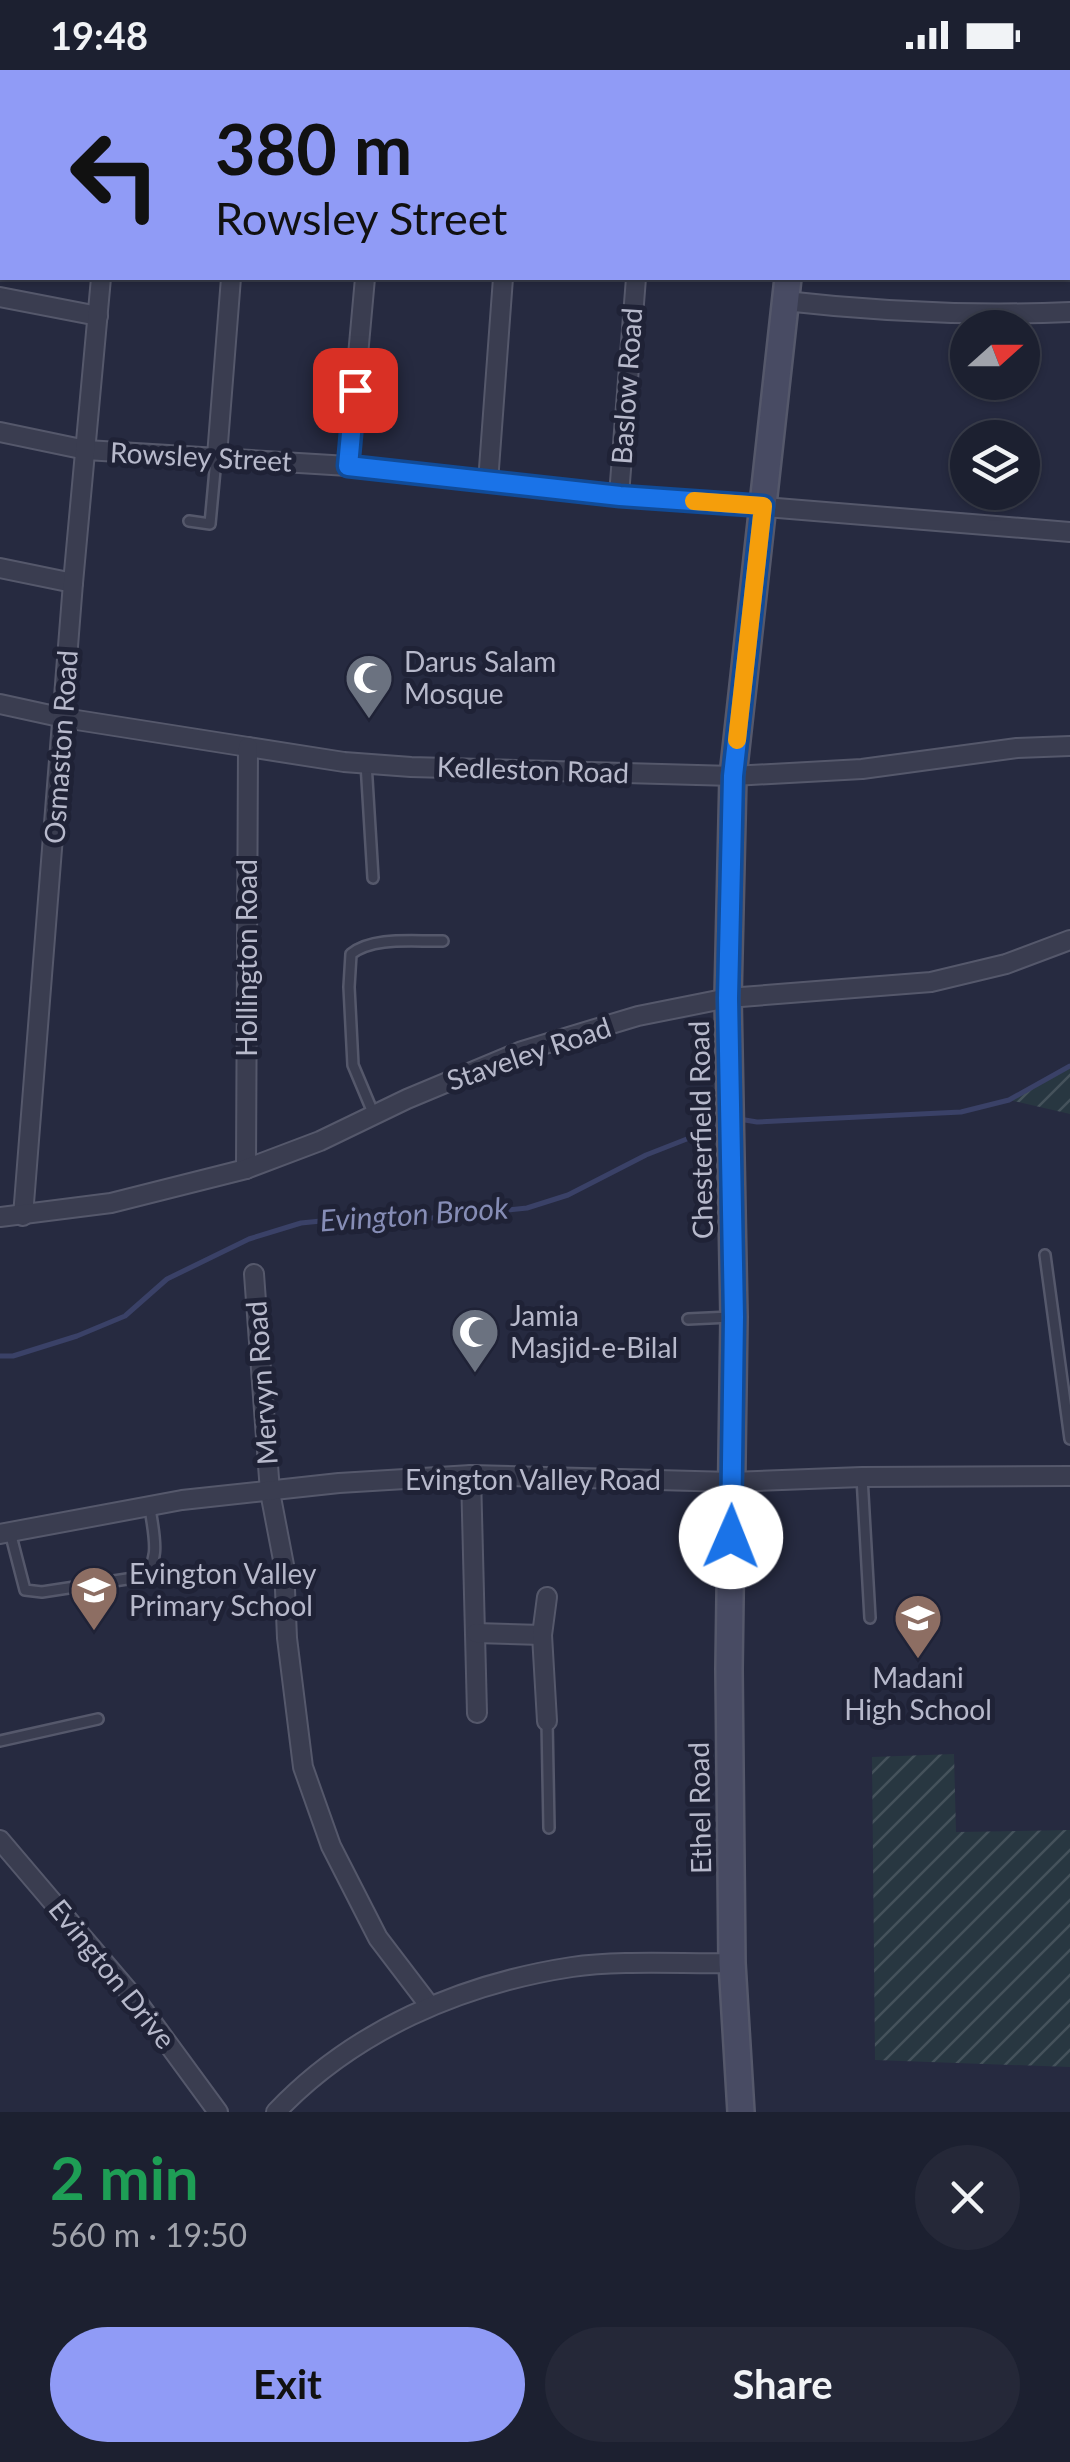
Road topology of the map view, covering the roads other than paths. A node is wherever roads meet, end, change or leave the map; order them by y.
1 (101, 280) edge
2 (231, 280) edge
3 (366, 280) edge
4 (503, 280) edge
5 (636, 280) edge
6 (786, 289) edge
7 (0, 297) edge
8 (1070, 312) edge
9 (98, 316) junction
10 (0, 432) edge
11 (86, 450) junction
12 (216, 456) junction
13 (348, 466) junction
14 (488, 482) junction
15 (620, 496) junction
16 (763, 506) junction
17 (189, 521) dead end
18 (1070, 532) edge
19 (0, 568) edge
20 (73, 583) junction
21 (0, 704) edge
22 (64, 718) junction
23 (1070, 746) edge
24 (248, 747) junction
25 (366, 763) junction
26 (733, 776) junction
27 (374, 878) dead end
28 (443, 940) dead end
29 (1070, 940) edge
30 (728, 998) junction
31 (374, 1115) junction
32 (246, 1169) junction
33 (23, 1216) junction
34 (0, 1217) edge
35 (1044, 1255) dead end
36 (254, 1274) dead end
37 (734, 1317) junction
38 (688, 1319) dead end
39 (1070, 1439) edge
40 (471, 1474) junction
41 (1070, 1476) edge
42 (862, 1477) junction
43 (270, 1492) junction
44 (732, 1493) junction
45 (150, 1506) junction
46 (5, 1533) edge
47 (547, 1596) dead end
48 (870, 1618) dead end
49 (476, 1633) junction
50 (542, 1635) junction
51 (477, 1714) dead end
52 (98, 1719) dead end
53 (547, 1721) joint
54 (0, 1741) edge
55 (548, 1828) dead end
56 (0, 1840) edge
57 (732, 1963) junction
58 (430, 2004) junction
59 (218, 2112) edge
60 (276, 2112) edge
61 (741, 2112) edge

1 - 9 street, Osmaston Road
2 - 12 street
3 - 13 street
4 - 14 street
5 - 15 street, Baslow Road
6 - 8 street
6 - 16 street, Chesterfield Road
7 - 9 street
9 - 11 street, Osmaston Road
10 - 11 street, Rowsley Street
11 - 12 street, Rowsley Street
11 - 20 street, Osmaston Road
12 - 13 street, Rowsley Street
12 - 17 lane
13 - 14 street, Rowsley Street
14 - 15 street, Rowsley Street
15 - 16 street, Rowsley Street
16 - 18 street, Rowsley Street
16 - 26 street, Chesterfield Road
19 - 20 street
20 - 22 street, Osmaston Road
21 - 22 street, Kedleston Road
22 - 24 street, Kedleston Road
22 - 33 street, Osmaston Road
23 - 26 street, Kedleston Road
24 - 25 street, Kedleston Road
24 - 32 street, Hollington Road
25 - 26 street, Kedleston Road
25 - 27 lane
26 - 30 street, Chesterfield Road
28 - 31 lane
29 - 30 street, Staveley Road
30 - 31 street, Staveley Road
30 - 37 street, Chesterfield Road
31 - 32 street, Staveley Road
32 - 33 street, Staveley Road
33 - 34 street, Staveley Road
35 - 39 lane
36 - 43 street, Mervyn Road
37 - 38 lane
37 - 44 street, Chesterfield Road
40 - 43 street, Evington Valley Road
40 - 44 street, Evington Valley Road
40 - 49 street
41 - 42 street, Evington Valley Road
42 - 44 street, Evington Valley Road
42 - 48 lane
43 - 45 street, Evington Valley Road
43 - 58 street, Mervyn Road
44 - 57 street, Ethel Road
45 - 46 street, Evington Valley Road
45 - 46 lane
47 - 50 street
49 - 50 street
49 - 51 street
50 - 53 street
52 - 54 lane
53 - 55 lane
56 - 59 street, Evington Drive
57 - 58 street
57 - 61 street, Ethel Road
58 - 60 street

